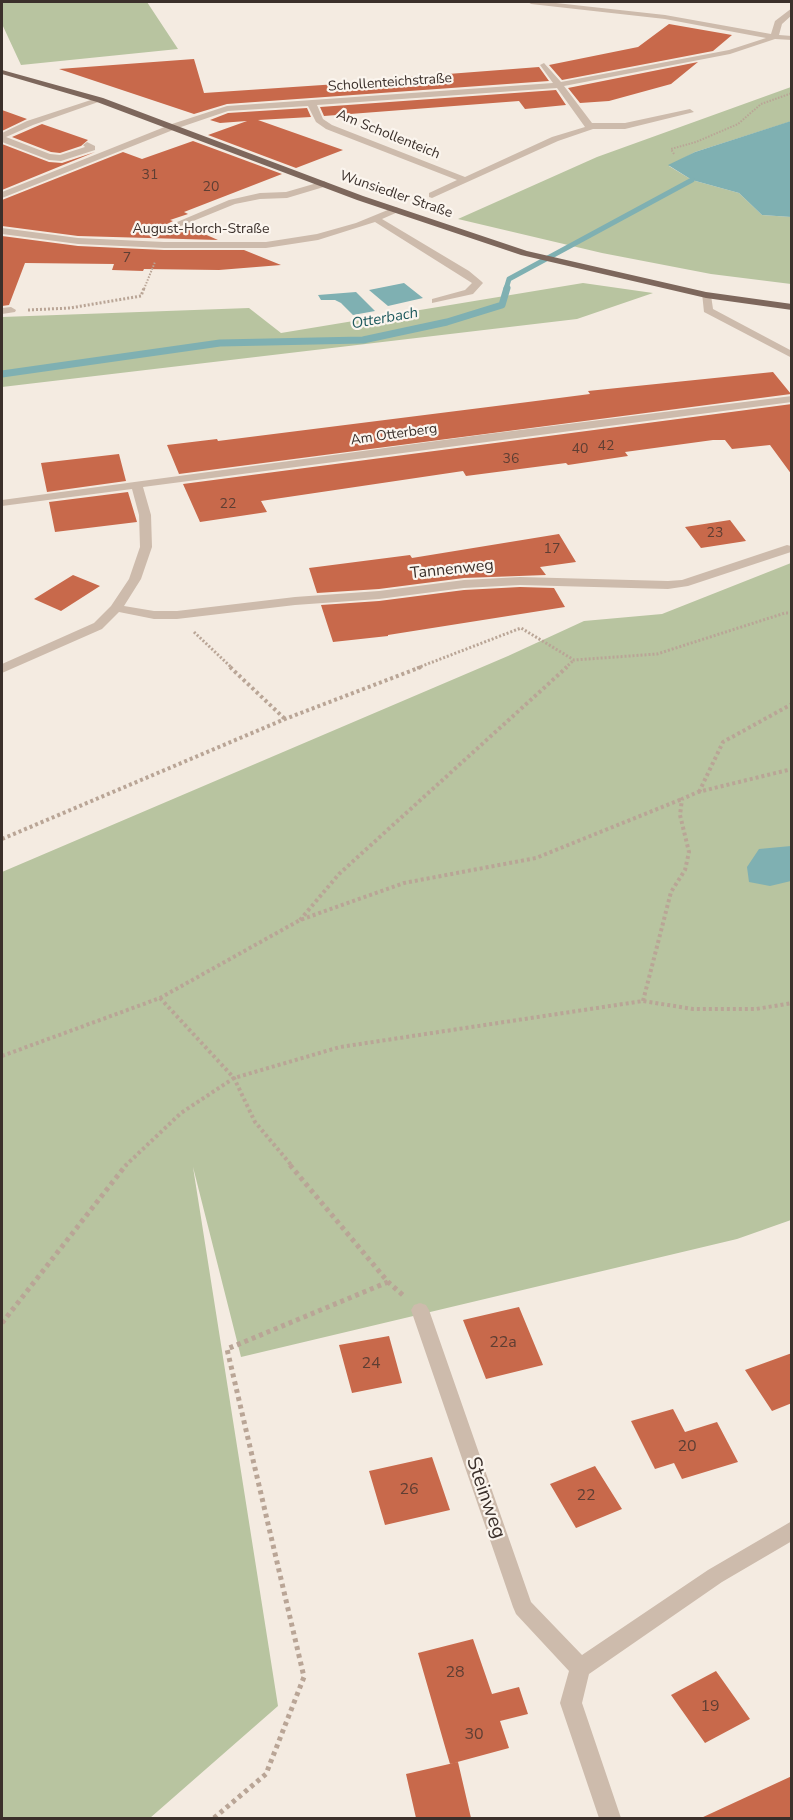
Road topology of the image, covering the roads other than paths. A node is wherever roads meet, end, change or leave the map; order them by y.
1 (531, 2) edge
2 (792, 10) edge
3 (774, 37) junction
4 (792, 38) edge
5 (544, 64) dead end
6 (2, 72) edge
7 (560, 85) junction
8 (100, 100) junction
9 (311, 102) junction
10 (64, 112) junction
11 (690, 112) dead end
12 (175, 126) junction
13 (590, 126) junction
14 (41, 129) dead end
15 (2, 138) edge
16 (87, 145) dead end
17 (465, 180) junction
18 (324, 184) junction
19 (2, 195) edge
20 (432, 195) dead end
21 (395, 210) junction
22 (375, 218) junction
23 (168, 228) dead end
24 (2, 231) edge
25 (706, 295) junction
26 (436, 301) dead end
27 (792, 307) edge
28 (792, 355) edge
29 (792, 399) edge
30 (137, 486) junction
31 (2, 503) edge
32 (787, 549) dead end
33 (116, 609) junction
34 (2, 669) edge
35 (420, 1310) road end
36 (792, 1530) edge
37 (580, 1668) junction
38 (610, 1818) edge

1 - 3 street
2 - 3 street
3 - 4 street, Schollenteichstraße
3 - 7 street, Schollenteichstraße
5 - 7 street
6 - 8 main road, Wunsiedler Straße
7 - 9 street, Schollenteichstraße
7 - 13 street
8 - 10 street
8 - 12 main road, Wunsiedler Straße
9 - 12 street, Schollenteichstraße
9 - 17 street, Am Schollenteich
10 - 14 street
10 - 15 street
11 - 13 street
12 - 18 main road, Wunsiedler Straße
12 - 19 street, Schollenteichstraße
13 - 17 street
15 - 16 street
17 - 20 street
18 - 21 main road, Wunsiedler Straße
18 - 23 street
21 - 22 street, August-Horch-Straße
21 - 25 main road, Wunsiedler Straße
22 - 24 street, August-Horch-Straße
22 - 26 street
25 - 27 main road, Wunsiedler Straße
25 - 28 street
29 - 30 street, Am Otterberg
30 - 31 street, Am Otterberg
30 - 33 street
32 - 33 street, Tannenweg
33 - 34 street
35 - 37 street, Steinweg
36 - 37 street
37 - 38 street

